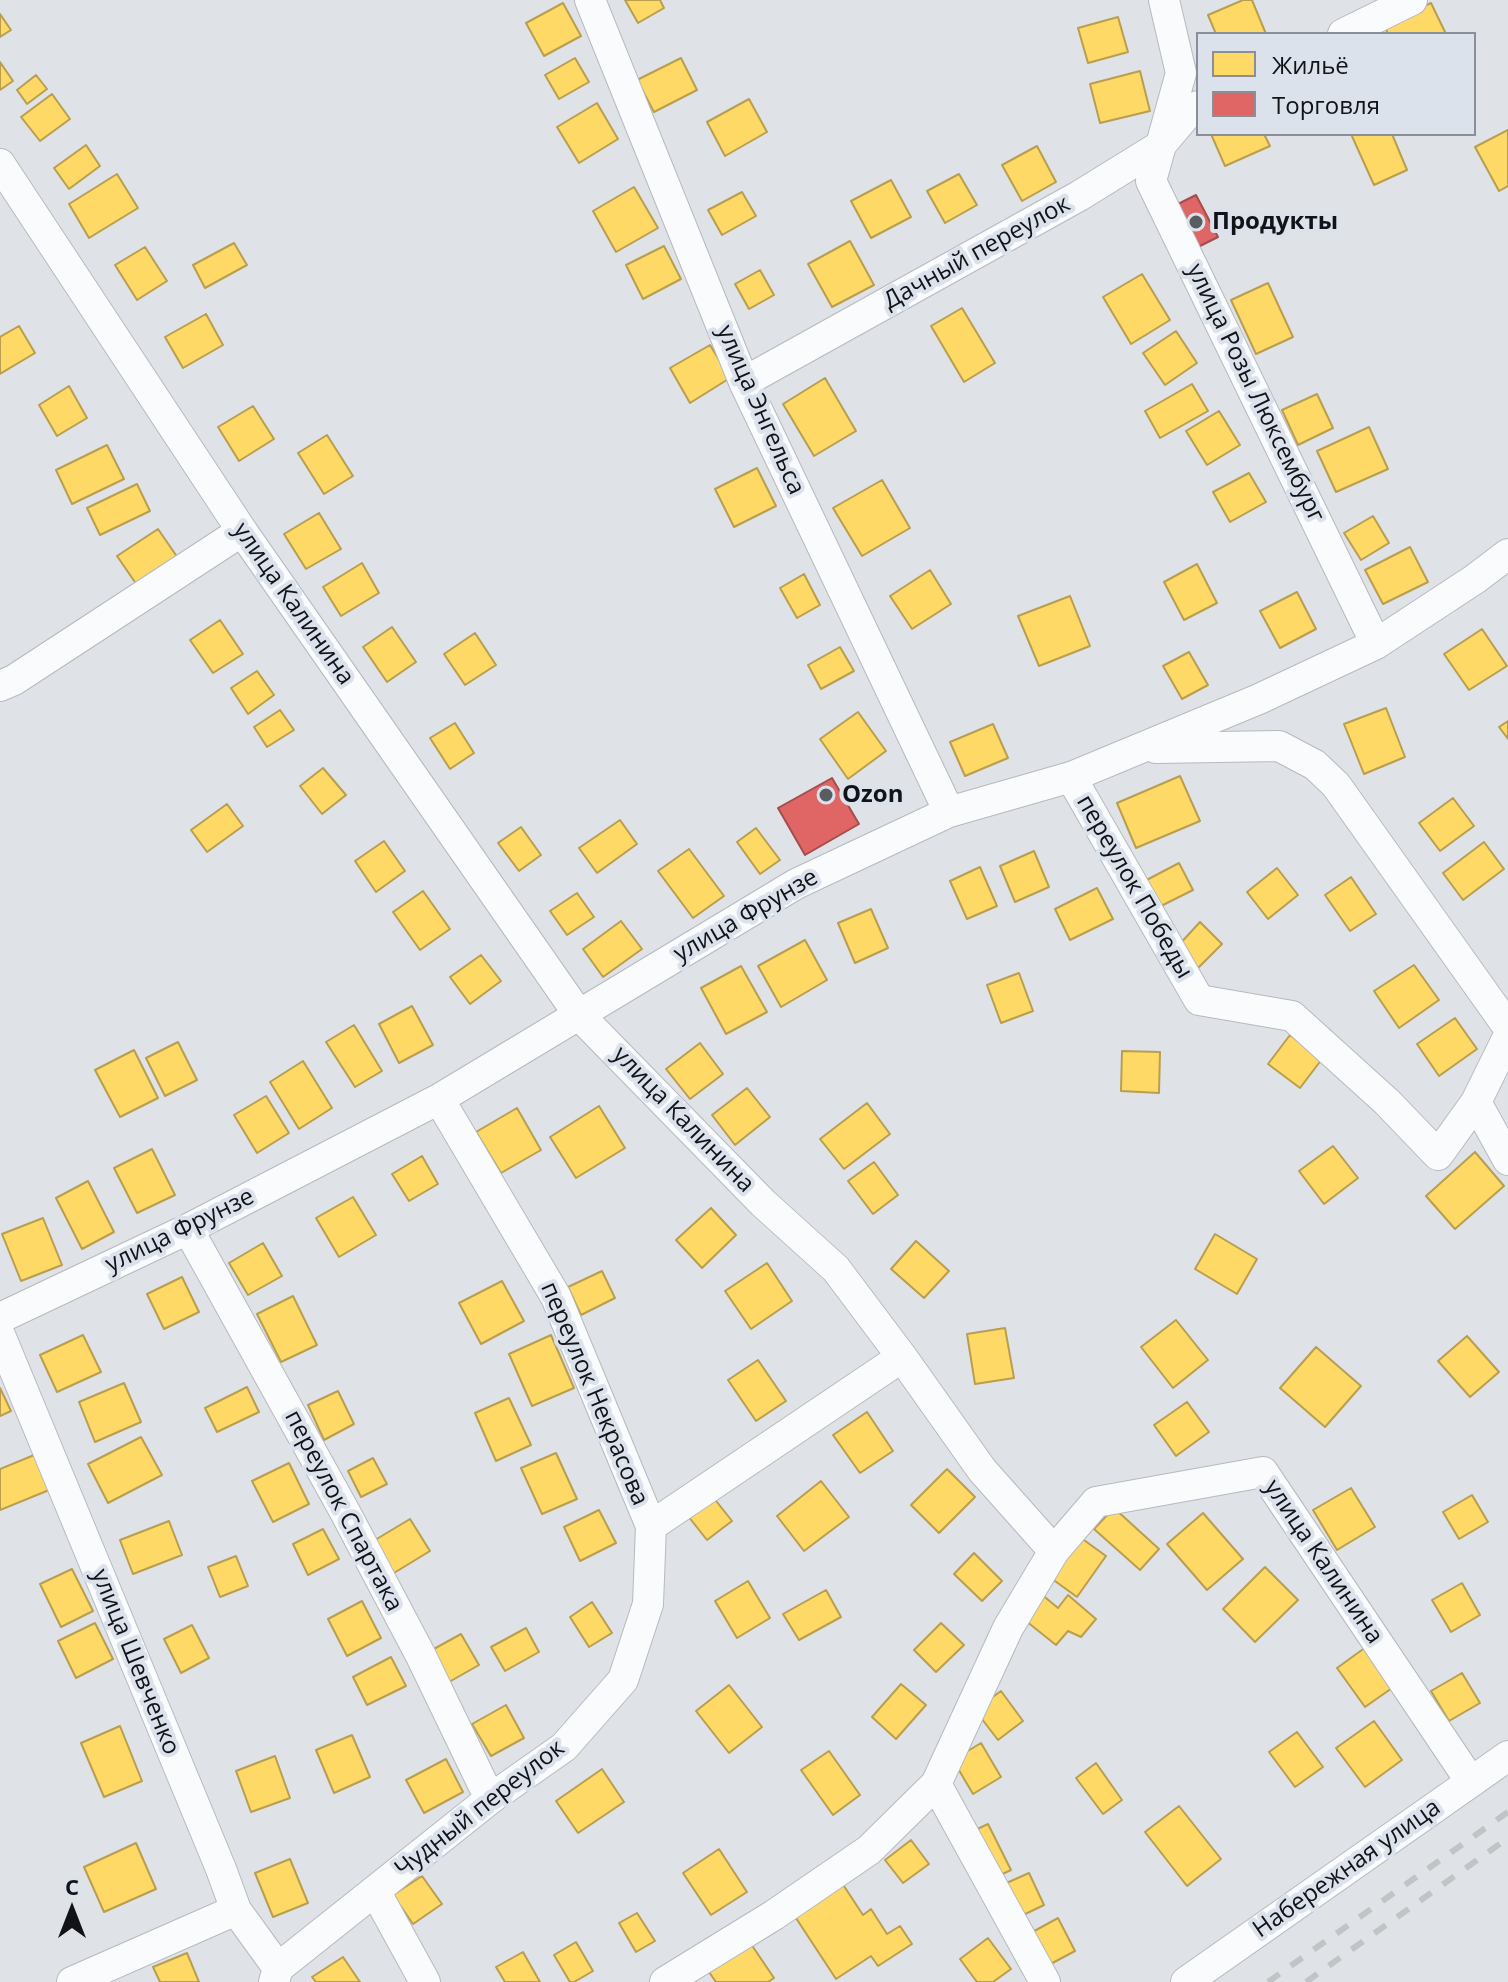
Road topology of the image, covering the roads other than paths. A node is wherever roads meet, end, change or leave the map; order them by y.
1 (590, 0) edge
2 (1164, 0) edge
3 (1412, 0) edge
4 (1347, 32) edge
5 (1196, 107) edge
6 (1160, 146) junction
7 (0, 164) edge
8 (744, 382) junction
9 (242, 531) junction
10 (1508, 554) edge
11 (1376, 644) junction
12 (0, 686) edge
13 (1142, 748) junction
14 (1071, 777) junction
15 (949, 812) junction
16 (579, 1015) junction
17 (1508, 1027) edge
18 (1508, 1037) edge
19 (439, 1099) junction
20 (1476, 1102) junction
21 (1508, 1160) edge
22 (188, 1229) junction
23 (0, 1318) edge
24 (0, 1335) edge
25 (902, 1357) junction
26 (651, 1526) junction
27 (1054, 1551) junction
28 (1508, 1756) edge
29 (1471, 1782) junction
30 (936, 1784) junction
31 (490, 1799) junction
32 (375, 1891) junction
33 (236, 1910) junction
34 (276, 1975) edge
35 (72, 1982) edge
36 (425, 1982) edge
37 (665, 1982) edge
38 (1045, 1982) edge
39 (1186, 1982) edge

1 - 8 street, улица Энгельса
2 - 6 street, улица Розы Люксембург
3 - 4 street
5 - 6 street, Дачный переулок
6 - 8 street, Дачный переулок
6 - 11 street, улица Розы Люксембург
7 - 9 street, улица Калинина
8 - 15 street, улица Энгельса
9 - 12 street
9 - 16 street, улица Калинина
10 - 11 street, улица Фрунзе
11 - 13 street, улица Фрунзе
13 - 14 street, улица Фрунзе
13 - 17 street
14 - 15 street, улица Фрунзе
14 - 20 street, переулок Победы
15 - 16 street, улица Фрунзе
16 - 19 street, улица Фрунзе
16 - 25 street, улица Калинина
18 - 20 street
19 - 22 street, улица Фрунзе
19 - 26 street, переулок Некрасова
20 - 21 street
22 - 23 street, улица Фрунзе
22 - 31 street, переулок Спартака
24 - 33 street, улица Шевченко
25 - 26 street
25 - 27 street, улица Калинина
26 - 31 street, Чудный переулок
27 - 29 street, улица Калинина
27 - 30 street
28 - 29 street, Набережная улица
29 - 39 street, Набережная улица
30 - 37 street
30 - 38 street
31 - 32 street, Чудный переулок
32 - 34 street, Чудный переулок
32 - 36 street
33 - 34 street, улица Шевченко
33 - 35 street

